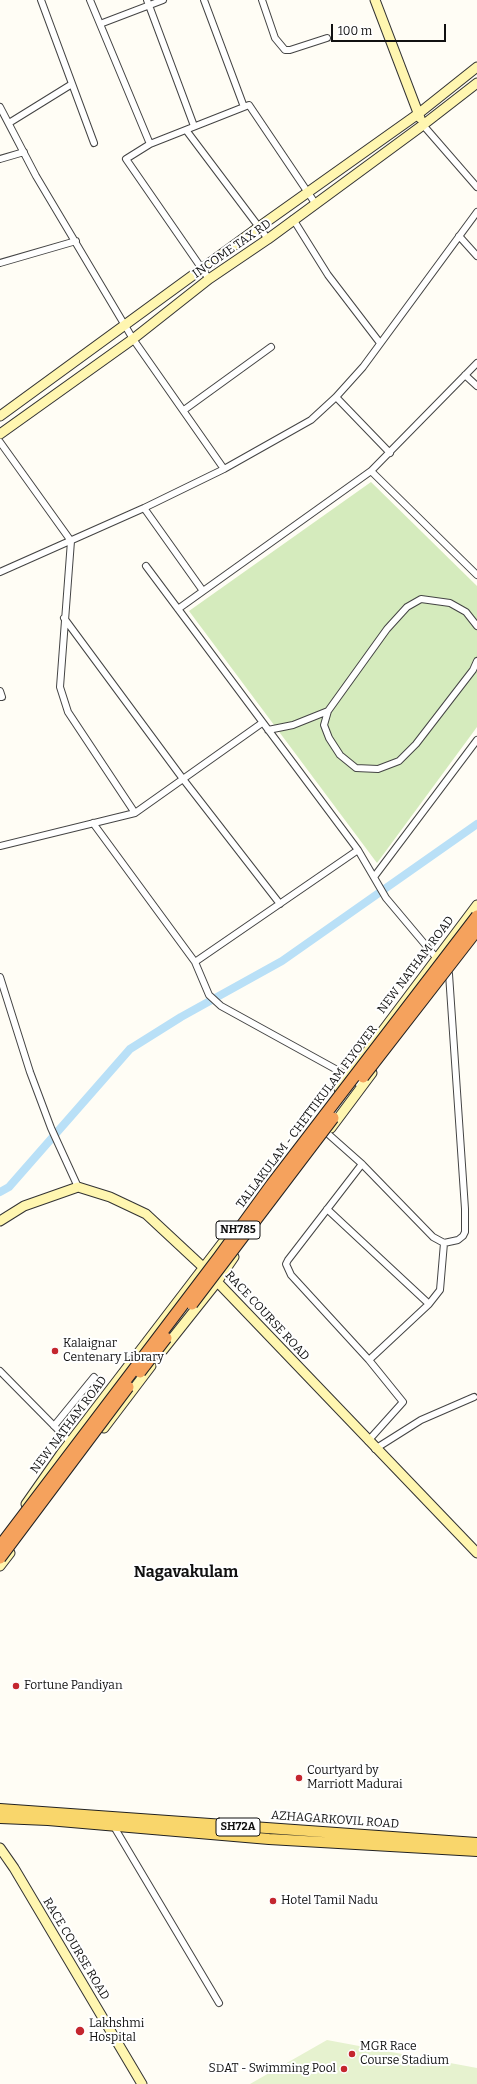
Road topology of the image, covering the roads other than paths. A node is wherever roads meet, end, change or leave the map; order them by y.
1 (41, 0) edge
2 (90, 0) edge
3 (163, 0) edge
4 (204, 0) edge
5 (262, 0) edge
6 (375, 0) edge
7 (148, 3) edge
8 (100, 24) junction
9 (327, 38) dead end
10 (477, 67) edge
11 (477, 83) edge
12 (72, 84) junction
13 (0, 107) edge
14 (244, 107) junction
15 (418, 114) junction
16 (9, 123) junction
17 (423, 125) junction
18 (194, 126) junction
19 (186, 130) junction
20 (94, 143) dead end
21 (150, 144) junction
22 (24, 152) junction
23 (0, 159) edge
24 (477, 187) edge
25 (308, 193) junction
26 (315, 203) junction
27 (477, 212) edge
28 (293, 219) junction
29 (259, 227) junction
30 (459, 236) junction
31 (268, 239) junction
32 (76, 241) junction
33 (477, 256) edge
34 (0, 263) edge
35 (202, 269) junction
36 (209, 279) junction
37 (125, 326) junction
38 (133, 339) junction
39 (380, 343) junction
40 (271, 347) dead end
41 (477, 363) edge
42 (465, 376) junction
43 (477, 386) edge
44 (336, 397) junction
45 (184, 410) junction
46 (0, 416) edge
47 (0, 434) edge
48 (0, 442) edge
49 (390, 453) junction
50 (224, 469) junction
51 (371, 471) junction
52 (144, 508) junction
53 (71, 541) junction
54 (146, 566) dead end
55 (0, 572) edge
56 (477, 575) edge
57 (203, 591) junction
58 (178, 609) junction
59 (64, 618) junction
60 (477, 626) edge
61 (477, 661) edge
62 (0, 691) edge
63 (0, 697) edge
64 (328, 711) junction
65 (262, 723) junction
66 (268, 730) junction
67 (477, 740) edge
68 (183, 779) junction
69 (135, 813) junction
70 (93, 823) junction
71 (0, 846) edge
72 (358, 850) junction
73 (374, 877) junction
74 (280, 904) junction
75 (477, 905) edge
76 (477, 916) edge
77 (477, 930) edge
78 (477, 937) edge
79 (437, 959) junction
80 (195, 962) junction
81 (449, 974) junction
82 (0, 977) edge
83 (348, 1076) junction
84 (362, 1086) junction
85 (327, 1133) junction
86 (362, 1164) junction
87 (78, 1187) junction
88 (327, 1209) junction
89 (0, 1221) edge
90 (444, 1243) junction
91 (204, 1268) junction
92 (217, 1282) junction
93 (429, 1304) junction
94 (369, 1360) junction
95 (0, 1371) edge
96 (94, 1377) dead end
97 (474, 1397) dead end
98 (54, 1426) junction
99 (368, 1441) junction
100 (70, 1442) junction
101 (375, 1449) junction
102 (0, 1539) edge
103 (0, 1546) edge
104 (477, 1553) edge
105 (0, 1558) edge
106 (0, 1566) edge
107 (0, 1809) edge
108 (0, 1818) edge
109 (113, 1825) junction
110 (367, 1840) junction
111 (477, 1843) edge
112 (0, 1848) edge
113 (477, 1851) edge
114 (219, 2003) dead end
115 (142, 2084) edge

1 - 12 street
2 - 8 street
3 - 7 street
4 - 14 street
5 - 9 street
6 - 15 main road
7 - 8 street
7 - 18 street
8 - 21 street
10 - 15 main road, INCOME TAX RD
11 - 17 main road, INCOME TAX RD
12 - 16 street
12 - 20 street
13 - 16 street
14 - 18 street
14 - 25 street
15 - 17 main road
15 - 25 main road, INCOME TAX RD
16 - 22 street
17 - 24 street
17 - 26 main road, INCOME TAX RD
18 - 19 street
19 - 21 street
19 - 29 street
21 - 35 street
22 - 23 street
22 - 32 street
25 - 26 street
25 - 29 main road, INCOME TAX RD
26 - 28 main road, INCOME TAX RD
27 - 30 street
28 - 31 main road, INCOME TAX RD
28 - 39 street
29 - 31 street
29 - 35 main road, INCOME TAX RD
30 - 33 street
30 - 39 street
31 - 36 main road, INCOME TAX RD
32 - 34 street
32 - 37 street
35 - 36 street
35 - 37 main road, INCOME TAX RD
36 - 38 main road, INCOME TAX RD
37 - 38 street
37 - 46 main road, INCOME TAX RD
38 - 45 street
38 - 47 main road, INCOME TAX RD
39 - 44 street
40 - 45 street
41 - 42 street
42 - 43 street
42 - 49 street
44 - 49 street
44 - 50 street
45 - 50 street
48 - 53 street
49 - 51 street
50 - 52 street
51 - 56 street
51 - 57 street
52 - 53 street
52 - 57 street
53 - 55 street
53 - 59 street
54 - 58 street
57 - 58 street
58 - 65 street
59 - 68 street
59 - 69 street
60 - 64 street
61 - 64 street
62 - 63 street
64 - 66 street
65 - 66 street
65 - 68 street
66 - 72 street
67 - 73 street
68 - 69 street
68 - 74 street
69 - 70 street
70 - 71 street
70 - 80 street
72 - 73 street
72 - 74 street
73 - 79 street
74 - 80 street
75 - 79 main road, NEW NATHAM ROAD
76 - 103 highway, TALLAKULAM - CHETTIKULAM FLYOVER / NH785, bridge
77 - 105 highway, TALLAKULAM - CHETTIKULAM FLYOVER / NH785, bridge
78 - 81 main road
79 - 81 street
79 - 83 main road, NEW NATHAM ROAD
80 - 83 street
81 - 84 main road
81 - 90 street
82 - 87 street
83 - 84 street
83 - 91 main road, NEW NATHAM ROAD
84 - 85 main road
85 - 86 street
85 - 92 main road
86 - 88 street
86 - 90 street
87 - 89 main road
87 - 91 main road, RACE COURSE ROAD
88 - 93 street
88 - 94 street
90 - 93 street
91 - 92 main road, RACE COURSE ROAD
91 - 100 main road, NEW NATHAM ROAD
92 - 99 main road, RACE COURSE ROAD
92 - 106 main road
93 - 94 street
94 - 99 street
95 - 98 street
96 - 98 street
97 - 101 street
98 - 100 street
99 - 101 main road, RACE COURSE ROAD
100 - 102 main road, NEW NATHAM ROAD
101 - 104 main road, RACE COURSE ROAD
107 - 110 main road, AZHAGARKOVIL ROAD / SH72A
108 - 109 main road, AZHAGARKOVIL ROAD / SH72A
109 - 110 main road, AZHAGARKOVIL ROAD / SH72A
109 - 114 street
110 - 111 main road, AZHAGARKOVIL ROAD / SH72A
110 - 113 main road, AZHAGARKOVIL ROAD / SH72A
112 - 115 main road, RACE COURSE ROAD

